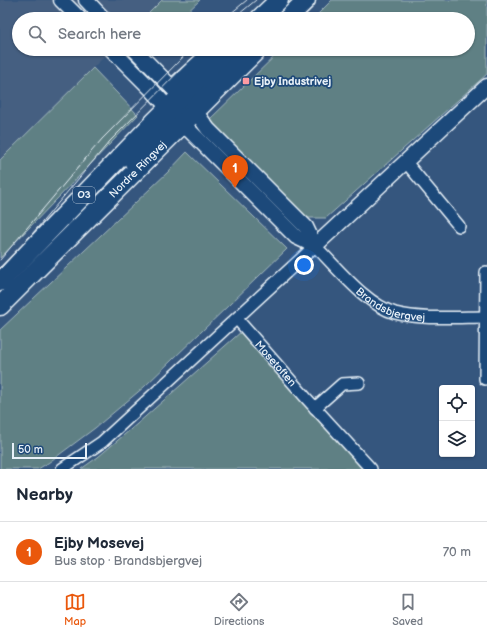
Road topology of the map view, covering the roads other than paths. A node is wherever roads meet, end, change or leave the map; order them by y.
1 (61, 0) edge
2 (86, 0) edge
3 (277, 0) edge
4 (282, 0) edge
5 (306, 0) edge
6 (73, 12) edge
7 (97, 12) edge
8 (261, 12) edge
9 (266, 12) edge
10 (273, 12) edge
11 (294, 12) edge
12 (119, 56) edge
13 (140, 56) edge
14 (210, 56) edge
15 (222, 56) edge
16 (235, 56) edge
17 (249, 56) edge
18 (487, 87) edge
19 (180, 107) junction
20 (405, 161) junction
21 (459, 226) dead end
22 (315, 246) junction
23 (486, 272) edge
24 (0, 282) edge
25 (0, 306) edge
26 (486, 317) edge
27 (237, 319) junction
28 (485, 379) dead end
29 (359, 383) dead end
30 (315, 408) junction
31 (62, 469) edge
32 (371, 469) edge

1 - 6 street
2 - 7 street
3 - 8 street
3 - 9 main road
4 - 10 street
5 - 11 main road
12 - 19 street
13 - 19 street
14 - 19 street
15 - 19 main road, Nordre Ringvej / O3
16 - 19 street
17 - 19 main road, Nordre Ringvej / O3
18 - 20 street
19 - 22 street, Brandsbjergvej
19 - 24 main road, Nordre Ringvej / O3
19 - 25 main road, Nordre Ringvej / O3
20 - 21 street
20 - 22 street
22 - 26 street, Brandsbjergvej
22 - 27 street
23 - 26 street
26 - 28 street
27 - 30 street, Mosetoften
27 - 31 street
29 - 30 street
30 - 32 street, Mosetoften

